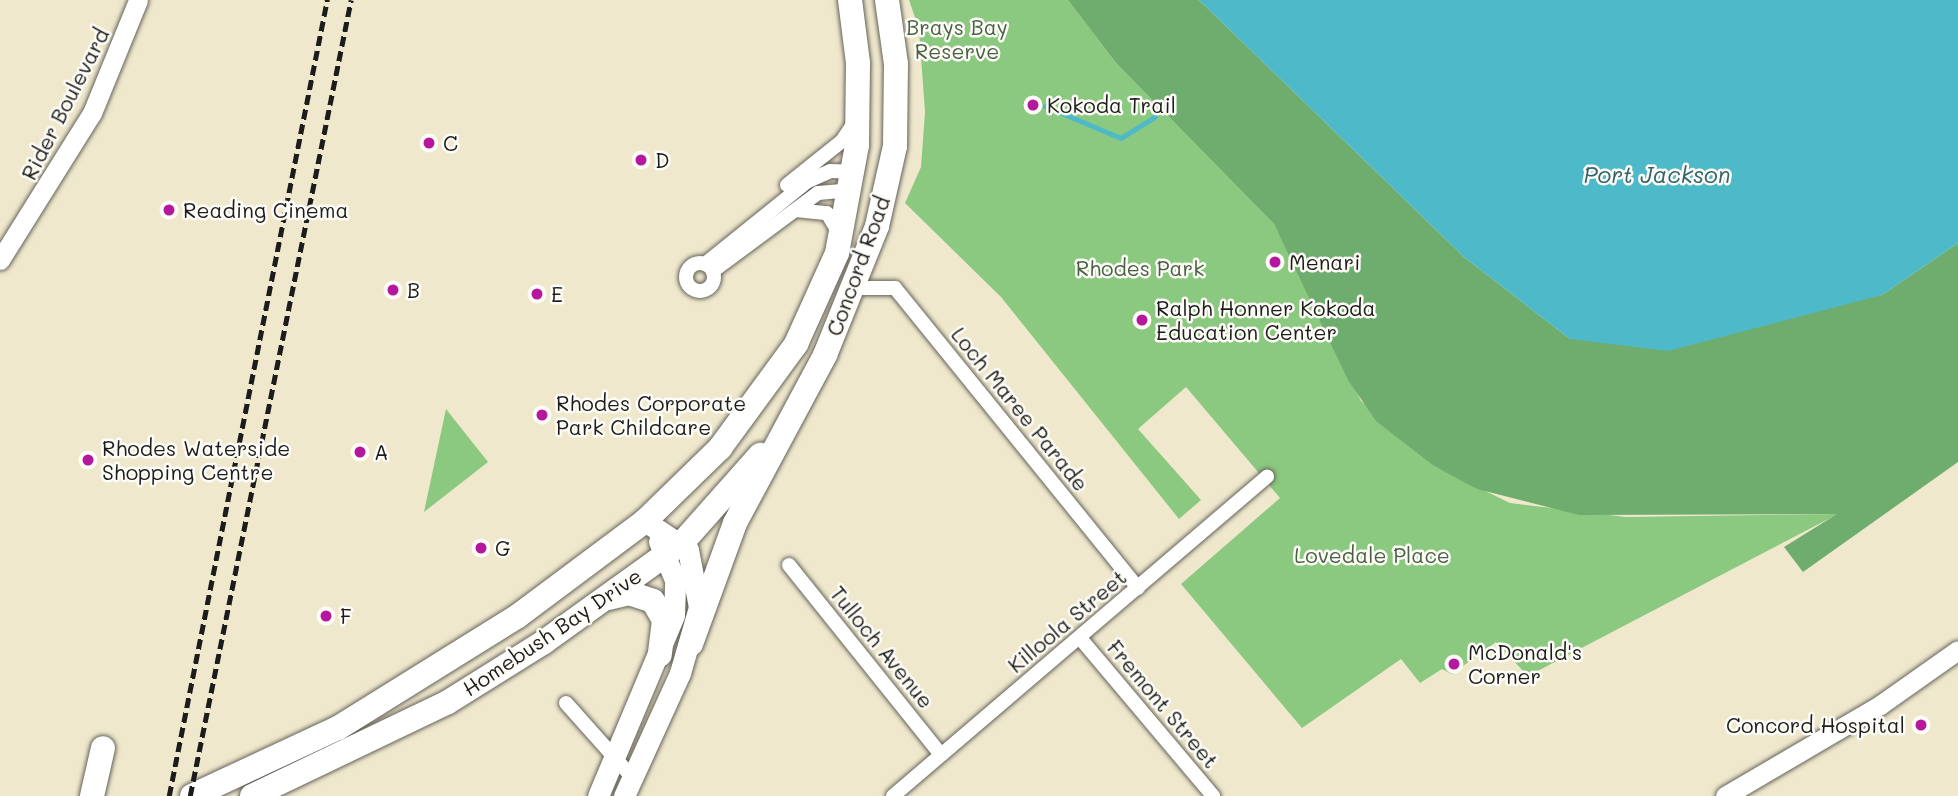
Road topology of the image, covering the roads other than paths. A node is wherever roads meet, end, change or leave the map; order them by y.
1 (138, 0) edge
2 (850, 0) edge
3 (887, 0) edge
4 (859, 109) junction
5 (853, 181) junction
6 (886, 192) junction
7 (795, 210) junction
8 (750, 228) junction
9 (841, 239) junction
10 (0, 260) edge
11 (854, 288) junction
12 (801, 401) junction
13 (1267, 477) dead end
14 (645, 521) junction
15 (675, 548) junction
16 (789, 565) dead end
17 (1138, 588) junction
18 (604, 599) junction
19 (1080, 638) junction
20 (691, 645) junction
21 (1958, 650) edge
22 (660, 655) junction
23 (566, 704) dead end
24 (103, 748) dead end
25 (942, 755) junction
26 (615, 758) junction
27 (628, 787) edge
28 (92, 796) edge
29 (192, 796) edge
30 (251, 796) edge
31 (598, 796) edge
32 (893, 796) edge
33 (1213, 796) edge
34 (1725, 796) edge

1 - 10 street, Rider Boulevard
2 - 4 highway, Concord Road
3 - 6 highway, Concord Road
4 - 5 highway, Concord Road
4 - 8 street
5 - 6 highway
5 - 7 street
5 - 8 street
5 - 9 highway, Concord Road
6 - 11 highway, Concord Road
7 - 8 street
7 - 9 street
9 - 14 highway, Concord Road
11 - 12 highway, Concord Road
11 - 17 street, Loch Maree Parade
12 - 15 highway, Homebush Bay Drive
12 - 20 highway
13 - 17 street, Killoola Street
14 - 15 main road
14 - 29 highway, Homebush Bay Drive
15 - 18 highway, Homebush Bay Drive
15 - 20 main road
15 - 22 main road
16 - 25 street, Tulloch Avenue
17 - 19 street, Killoola Street
18 - 22 highway
18 - 30 highway, Homebush Bay Drive
19 - 25 street, Killoola Street
19 - 33 street, Fremont Street
20 - 27 main road
21 - 34 street
22 - 26 main road
23 - 26 street
24 - 28 highway
25 - 32 street, Killoola Street
26 - 27 street
26 - 31 main road

